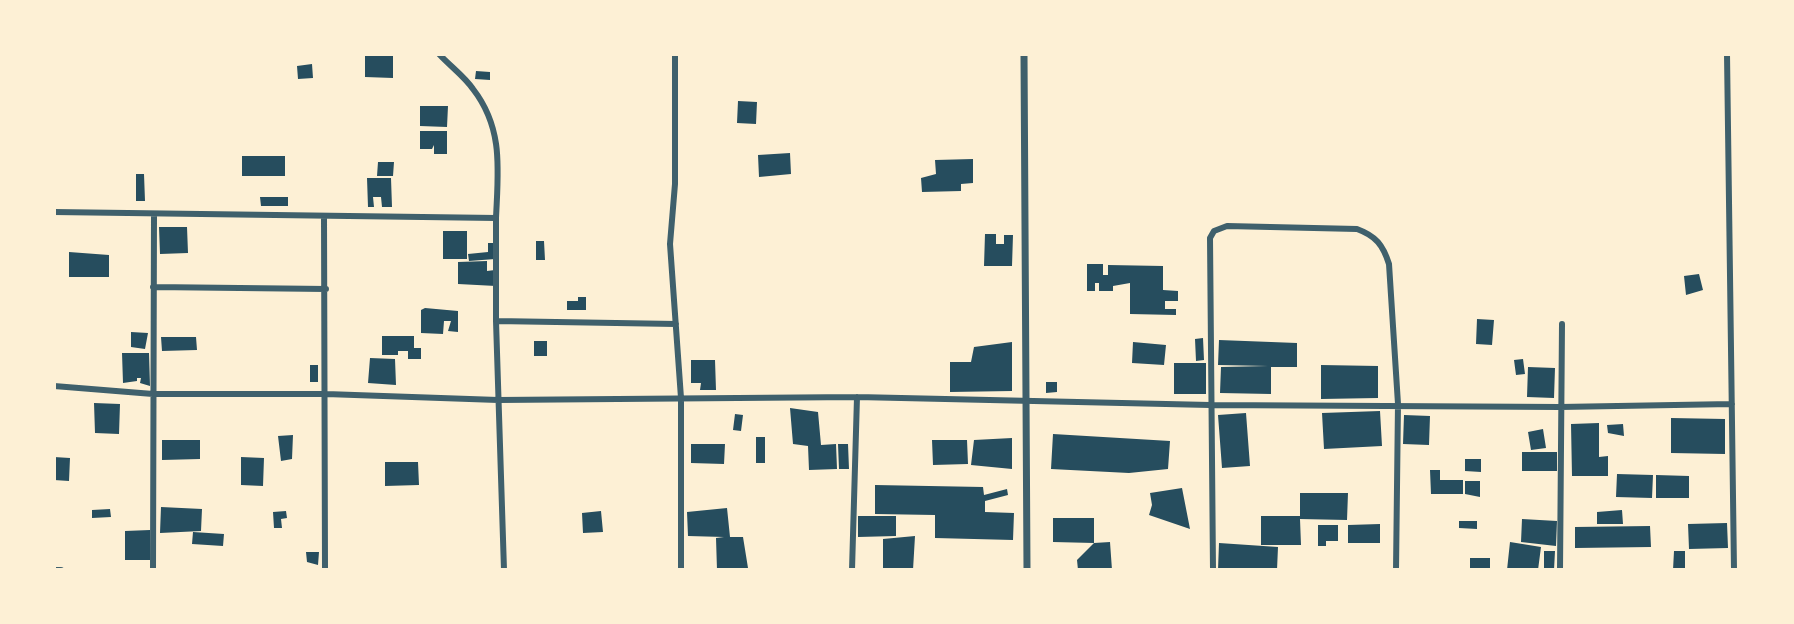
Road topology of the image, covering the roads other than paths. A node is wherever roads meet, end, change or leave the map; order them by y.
1 (439, 54) edge
2 (675, 54) edge
3 (1024, 54) edge
4 (1727, 54) edge
5 (54, 212) edge
6 (154, 215) junction
7 (324, 216) junction
8 (496, 219) junction
9 (153, 287) junction
10 (326, 289) junction
11 (496, 321) junction
12 (676, 324) junction
13 (1562, 324) dead end
14 (54, 386) edge
15 (153, 394) junction
16 (326, 394) junction
17 (857, 397) junction
18 (681, 398) junction
19 (498, 400) junction
20 (1026, 400) junction
21 (1398, 404) junction
22 (1732, 404) junction
23 (1210, 405) junction
24 (1560, 407) junction
25 (1736, 484) edge
26 (54, 570) edge
27 (61, 570) edge
28 (153, 570) edge
29 (325, 570) edge
30 (504, 570) edge
31 (681, 570) edge
32 (852, 570) edge
33 (1027, 570) edge
34 (1213, 570) edge
35 (1396, 570) edge
36 (1560, 570) edge
37 (1734, 570) edge

1 - 8 street
2 - 12 street
3 - 20 street
4 - 22 street
5 - 6 street
6 - 7 street
6 - 9 street
7 - 8 street
7 - 10 street
8 - 11 street
9 - 10 street
9 - 15 street
10 - 16 street
11 - 12 street
11 - 19 street
12 - 18 street
13 - 24 street
14 - 15 street
15 - 16 street
15 - 28 street
16 - 19 street
16 - 29 street
17 - 18 street
17 - 20 street
17 - 32 street
18 - 19 street
18 - 31 street
19 - 30 street
20 - 23 street
20 - 33 street
21 - 23 street
21 - 23 street
21 - 24 street
21 - 35 street
22 - 24 street
22 - 25 street
23 - 34 street
24 - 36 street
25 - 37 street
26 - 27 street

